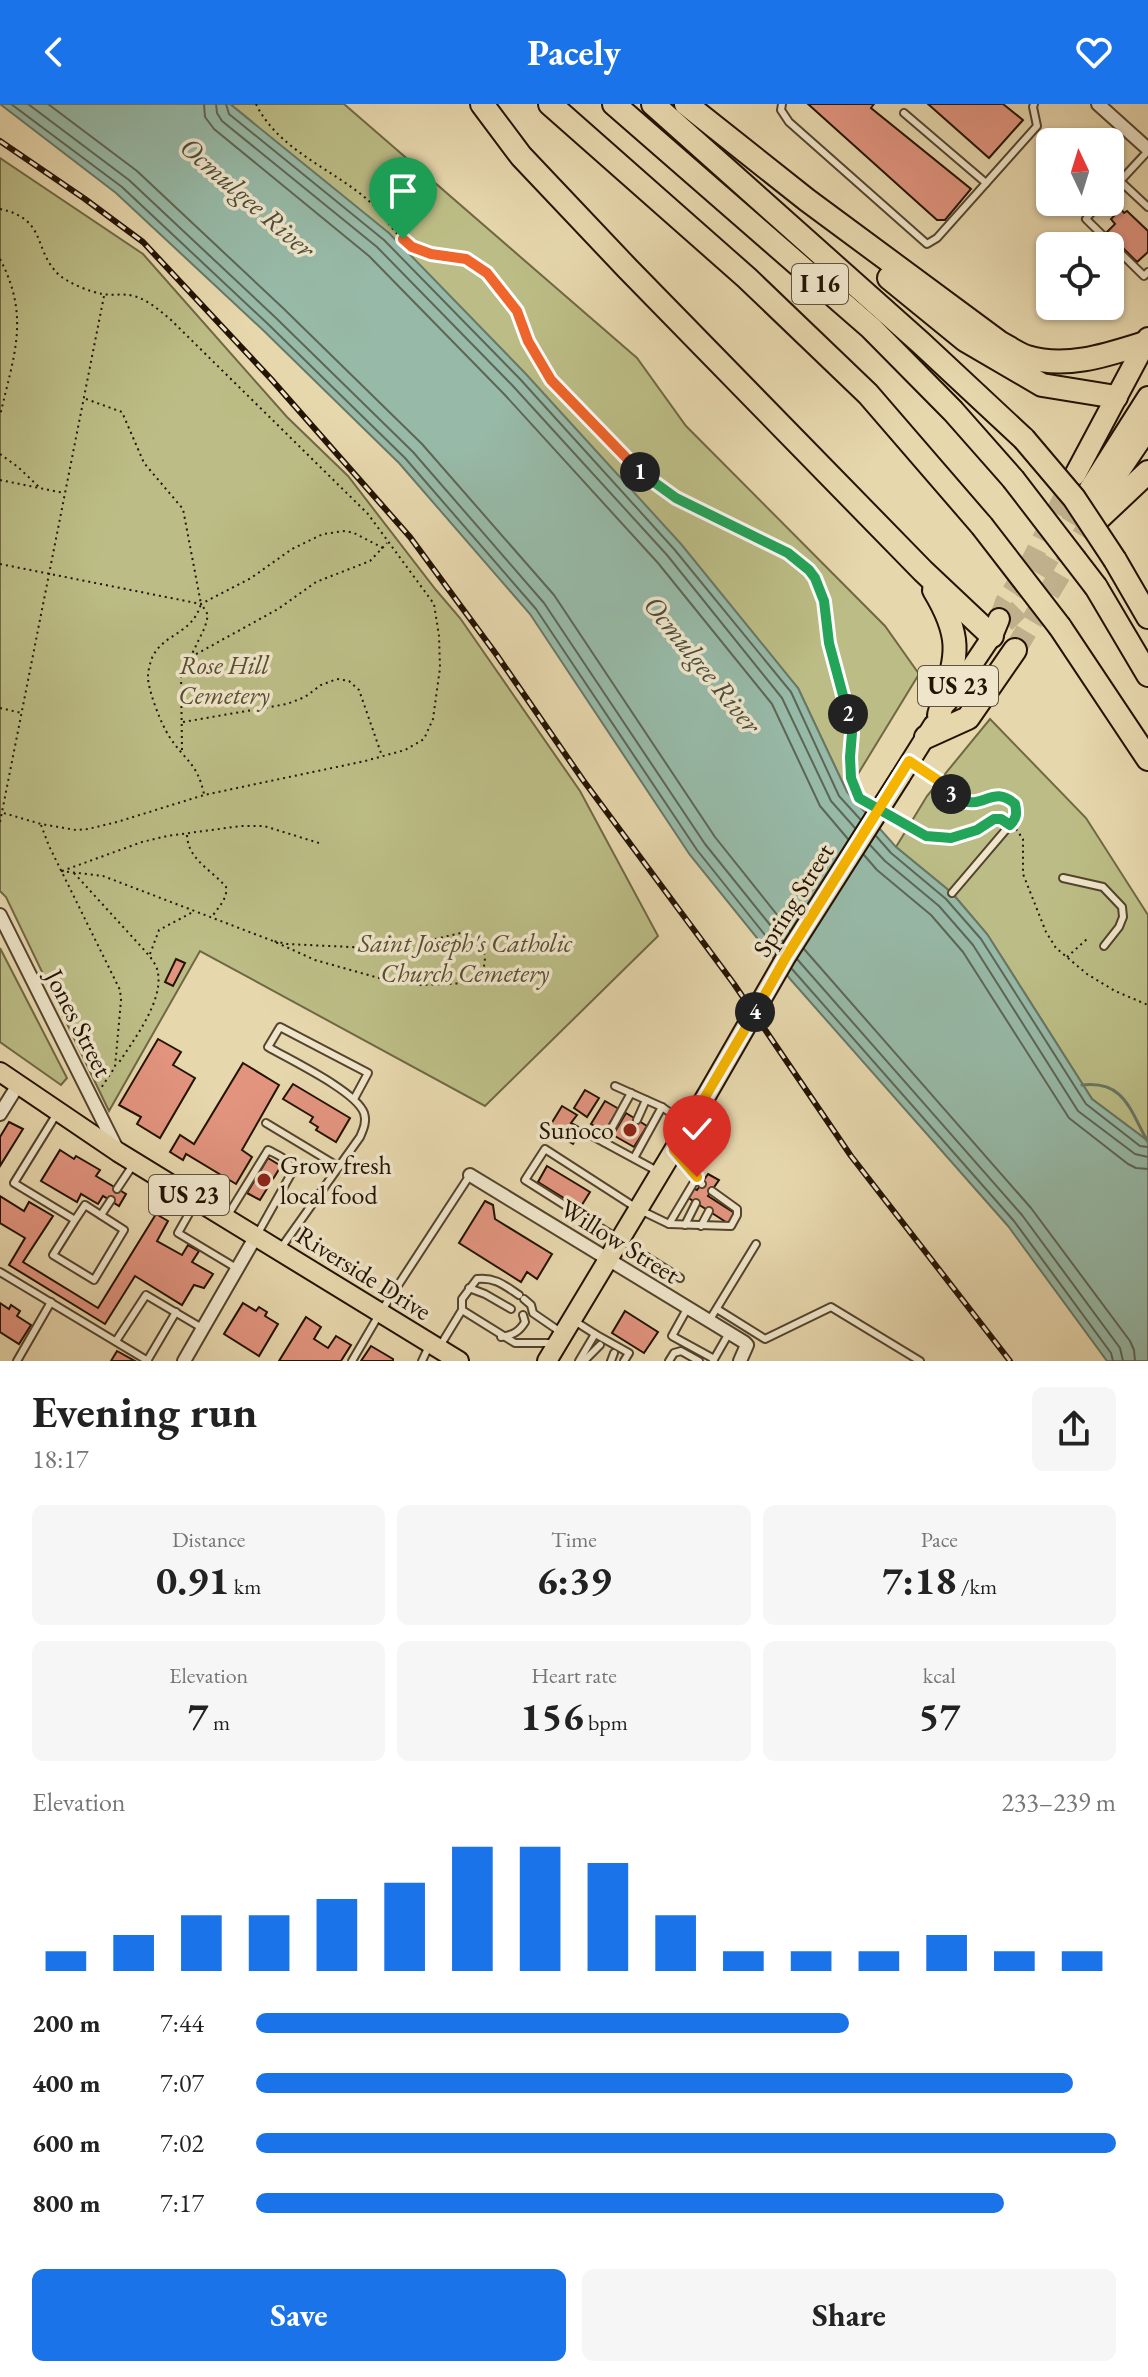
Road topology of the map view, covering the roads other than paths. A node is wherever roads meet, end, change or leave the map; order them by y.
1 (482, 104) edge
2 (550, 104) edge
3 (614, 104) edge
4 (653, 104) edge
5 (686, 104) edge
6 (782, 104) edge
7 (1034, 104) edge
8 (1098, 104) edge
9 (904, 113) dead end
10 (1148, 150) edge
11 (1124, 177) edge
12 (986, 183) junction
13 (1124, 185) edge
14 (807, 200) junction
15 (1148, 207) edge
16 (1088, 216) edge
17 (1148, 272) edge
18 (1146, 341) edge
19 (1116, 397) junction
20 (1147, 408) edge
21 (1148, 472) edge
22 (1075, 475) tunnel mouth
23 (1094, 498) tunnel mouth
24 (1088, 528) tunnel mouth
25 (1115, 560) junction
26 (923, 571) junction
27 (1148, 592) edge
28 (1148, 617) edge
29 (999, 626) joint
30 (1015, 650) tunnel mouth
31 (1148, 675) edge
32 (939, 715) junction
33 (926, 737) junction
34 (1148, 759) edge
35 (905, 768) junction
36 (1063, 878) dead end
37 (952, 893) dead end
38 (0, 915) edge
39 (1104, 946) dead end
40 (0, 1072) edge
41 (18, 1085) junction
42 (615, 1086) dead end
43 (631, 1093) junction
44 (354, 1099) junction
45 (646, 1100) junction
46 (662, 1107) junction
47 (58, 1112) junction
48 (0, 1114) edge
49 (637, 1120) dead end
50 (266, 1123) dead end
51 (688, 1125) junction
52 (587, 1133) dead end
53 (624, 1141) dead end
54 (604, 1142) junction
55 (674, 1150) junction
56 (619, 1151) junction
57 (118, 1152) junction
58 (634, 1158) junction
59 (135, 1162) junction
60 (339, 1167) junction
61 (660, 1172) junction
62 (470, 1175) joint
63 (117, 1189) dead end
64 (715, 1195) dead end
65 (111, 1200) dead end
66 (197, 1200) junction
67 (696, 1203) dead end
68 (638, 1209) junction
69 (709, 1211) dead end
70 (101, 1215) junction
71 (227, 1218) junction
72 (720, 1218) dead end
73 (75, 1220) junction
74 (669, 1224) junction
75 (685, 1225) junction
76 (701, 1226) junction
77 (715, 1227) junction
78 (256, 1236) junction
79 (619, 1240) junction
80 (756, 1244) dead end
81 (279, 1251) junction
82 (608, 1258) junction
83 (239, 1269) junction
84 (0, 1272) edge
85 (680, 1278) dead end
86 (469, 1288) junction
87 (51, 1302) junction
88 (687, 1309) junction
89 (717, 1309) junction
90 (462, 1310) junction
91 (176, 1312) junction
92 (517, 1312) junction
93 (380, 1313) junction
94 (533, 1313) junction
95 (709, 1321) junction
96 (203, 1329) junction
97 (729, 1333) junction
98 (595, 1334) junction
99 (501, 1337) junction
100 (116, 1341) junction
101 (600, 1345) dead end
102 (559, 1346) edge
103 (430, 1351) edge
104 (614, 1353) dead end
105 (595, 1354) dead end
106 (189, 1359) edge
107 (713, 1360) edge
108 (17, 1361) edge
109 (148, 1361) edge
110 (352, 1361) edge
111 (459, 1361) edge
112 (582, 1361) edge
113 (611, 1361) edge
114 (624, 1361) edge
115 (669, 1361) edge
116 (699, 1361) edge
117 (740, 1361) edge
118 (920, 1361) edge

1 - 26 highway
2 - 34 highway, I 16, bridge
3 - 31 highway, I 16, bridge
4 - 25 highway, I 16, bridge
5 - 14 highway
6 - 12 lane
7 - 12 lane
8 - 10 street
9 - 12 lane
10 - 11 lane
13 - 15 lane
14 - 18 highway
14 - 19 highway
16 - 17 lane
18 - 19 highway
19 - 20 highway
19 - 22 highway
20 - 23 highway
21 - 24 highway
25 - 27 highway, I 16
25 - 28 highway, I 16
26 - 29 highway
26 - 32 highway
29 - 32 main road, Spring Street / US 23
30 - 33 highway
32 - 33 main road, Spring Street / US 23
33 - 35 main road, Spring Street / US 23
35 - 37 lane
35 - 51 main road, Spring Street / US 23, bridge
36 - 39 lane
38 - 57 street, Jones Street
40 - 41 main road, Riverside Drive / US 23
41 - 47 main road, Riverside Drive / US 23
41 - 48 street
42 - 43 lane
43 - 45 lane
43 - 54 lane
44 - 44 lane
44 - 60 lane
45 - 46 lane
45 - 49 lane
46 - 51 lane
46 - 58 lane
47 - 57 main road, Riverside Drive / US 23
47 - 73 lane
50 - 60 lane
51 - 55 main road, Spring Street / US 23
52 - 54 lane
53 - 56 lane
54 - 56 lane
55 - 61 main road, Spring Street / US 23
55 - 74 lane
56 - 58 lane
57 - 59 main road, Riverside Drive / US 23
58 - 61 lane
59 - 63 lane
59 - 66 main road, Riverside Drive / US 23
60 - 81 lane
61 - 68 main road, Spring Street / US 23
62 - 82 street, Willow Street
62 - 93 lane
64 - 77 lane
65 - 70 lane
66 - 71 main road, Riverside Drive / US 23
66 - 83 lane
67 - 75 lane
68 - 74 lane
68 - 79 main road, Spring Street / US 23
68 - 79 lane
69 - 76 lane
70 - 73 lane
70 - 73 lane
71 - 78 main road, Riverside Drive / US 23
71 - 78 lane
72 - 77 lane
74 - 75 lane
75 - 76 lane
76 - 77 lane
78 - 81 main road, Riverside Drive / US 23
78 - 83 street
79 - 82 main road, Spring Street / US 23
79 - 85 lane
80 - 89 lane
81 - 93 main road, Riverside Drive / US 23
82 - 88 street, Willow Street
82 - 102 main road, Spring Street / US 23
83 - 96 street
84 - 87 lane
86 - 90 lane
86 - 92 lane
86 - 94 lane
87 - 100 lane
87 - 108 lane
88 - 95 street, Willow Street
88 - 107 lane
89 - 95 lane
89 - 118 lane
90 - 99 lane
90 - 103 lane
91 - 96 lane
91 - 100 lane
91 - 109 lane
92 - 94 lane
92 - 99 lane
93 - 103 main road, Riverside Drive / US 23
93 - 110 lane
94 - 102 lane
95 - 97 street, Willow Street
96 - 106 street
97 - 107 lane
97 - 117 street, Willow Street
98 - 102 lane
98 - 112 lane
98 - 114 lane
99 - 102 lane
100 - 109 lane
101 - 112 lane
103 - 111 main road, Riverside Drive / US 23
104 - 113 lane
105 - 112 lane
115 - 116 lane

